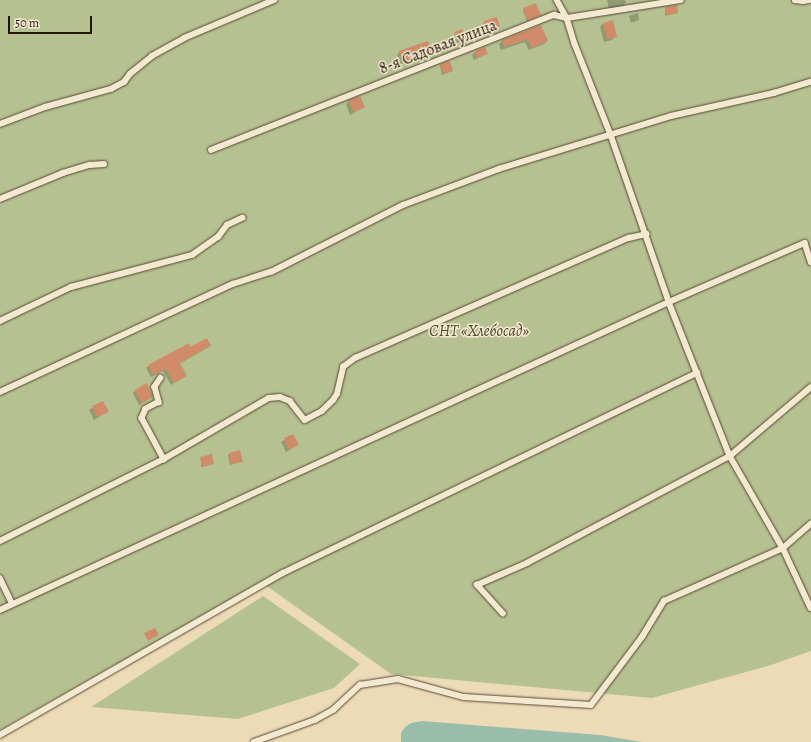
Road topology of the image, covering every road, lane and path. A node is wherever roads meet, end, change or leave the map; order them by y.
1 (274, 0) edge
2 (557, 0) edge
3 (681, 0) edge
4 (795, 0) edge
5 (809, 0) edge
6 (567, 18) junction
7 (811, 82) edge
8 (0, 124) edge
9 (611, 135) junction
10 (211, 150) dead end
11 (104, 164) dead end
12 (0, 199) edge
13 (242, 218) dead end
14 (647, 234) junction
15 (811, 262) edge
16 (669, 302) junction
17 (0, 321) edge
18 (697, 373) junction
19 (161, 378) dead end
20 (811, 387) edge
21 (0, 392) edge
22 (730, 456) junction
23 (164, 460) junction
24 (811, 524) edge
25 (0, 541) edge
26 (783, 548) junction
27 (0, 578) edge
28 (12, 603) junction
29 (811, 608) edge
30 (0, 610) edge
31 (503, 614) dead end
32 (0, 735) edge
33 (254, 742) edge

1 - 8 lane
2 - 6 lane
3 - 6 lane, 8-я Садовая улица
4 - 5 lane
6 - 9 lane
6 - 10 lane, 8-я Садовая улица
7 - 9 lane
9 - 14 lane
9 - 21 lane
11 - 12 lane
13 - 17 lane
14 - 16 lane
14 - 23 lane
15 - 16 lane
16 - 18 lane
16 - 28 lane
18 - 22 lane
18 - 32 lane
19 - 23 lane
20 - 22 lane
22 - 26 lane
22 - 31 lane
23 - 25 lane
24 - 26 lane
26 - 29 lane
26 - 33 lane
27 - 28 lane
28 - 30 lane

